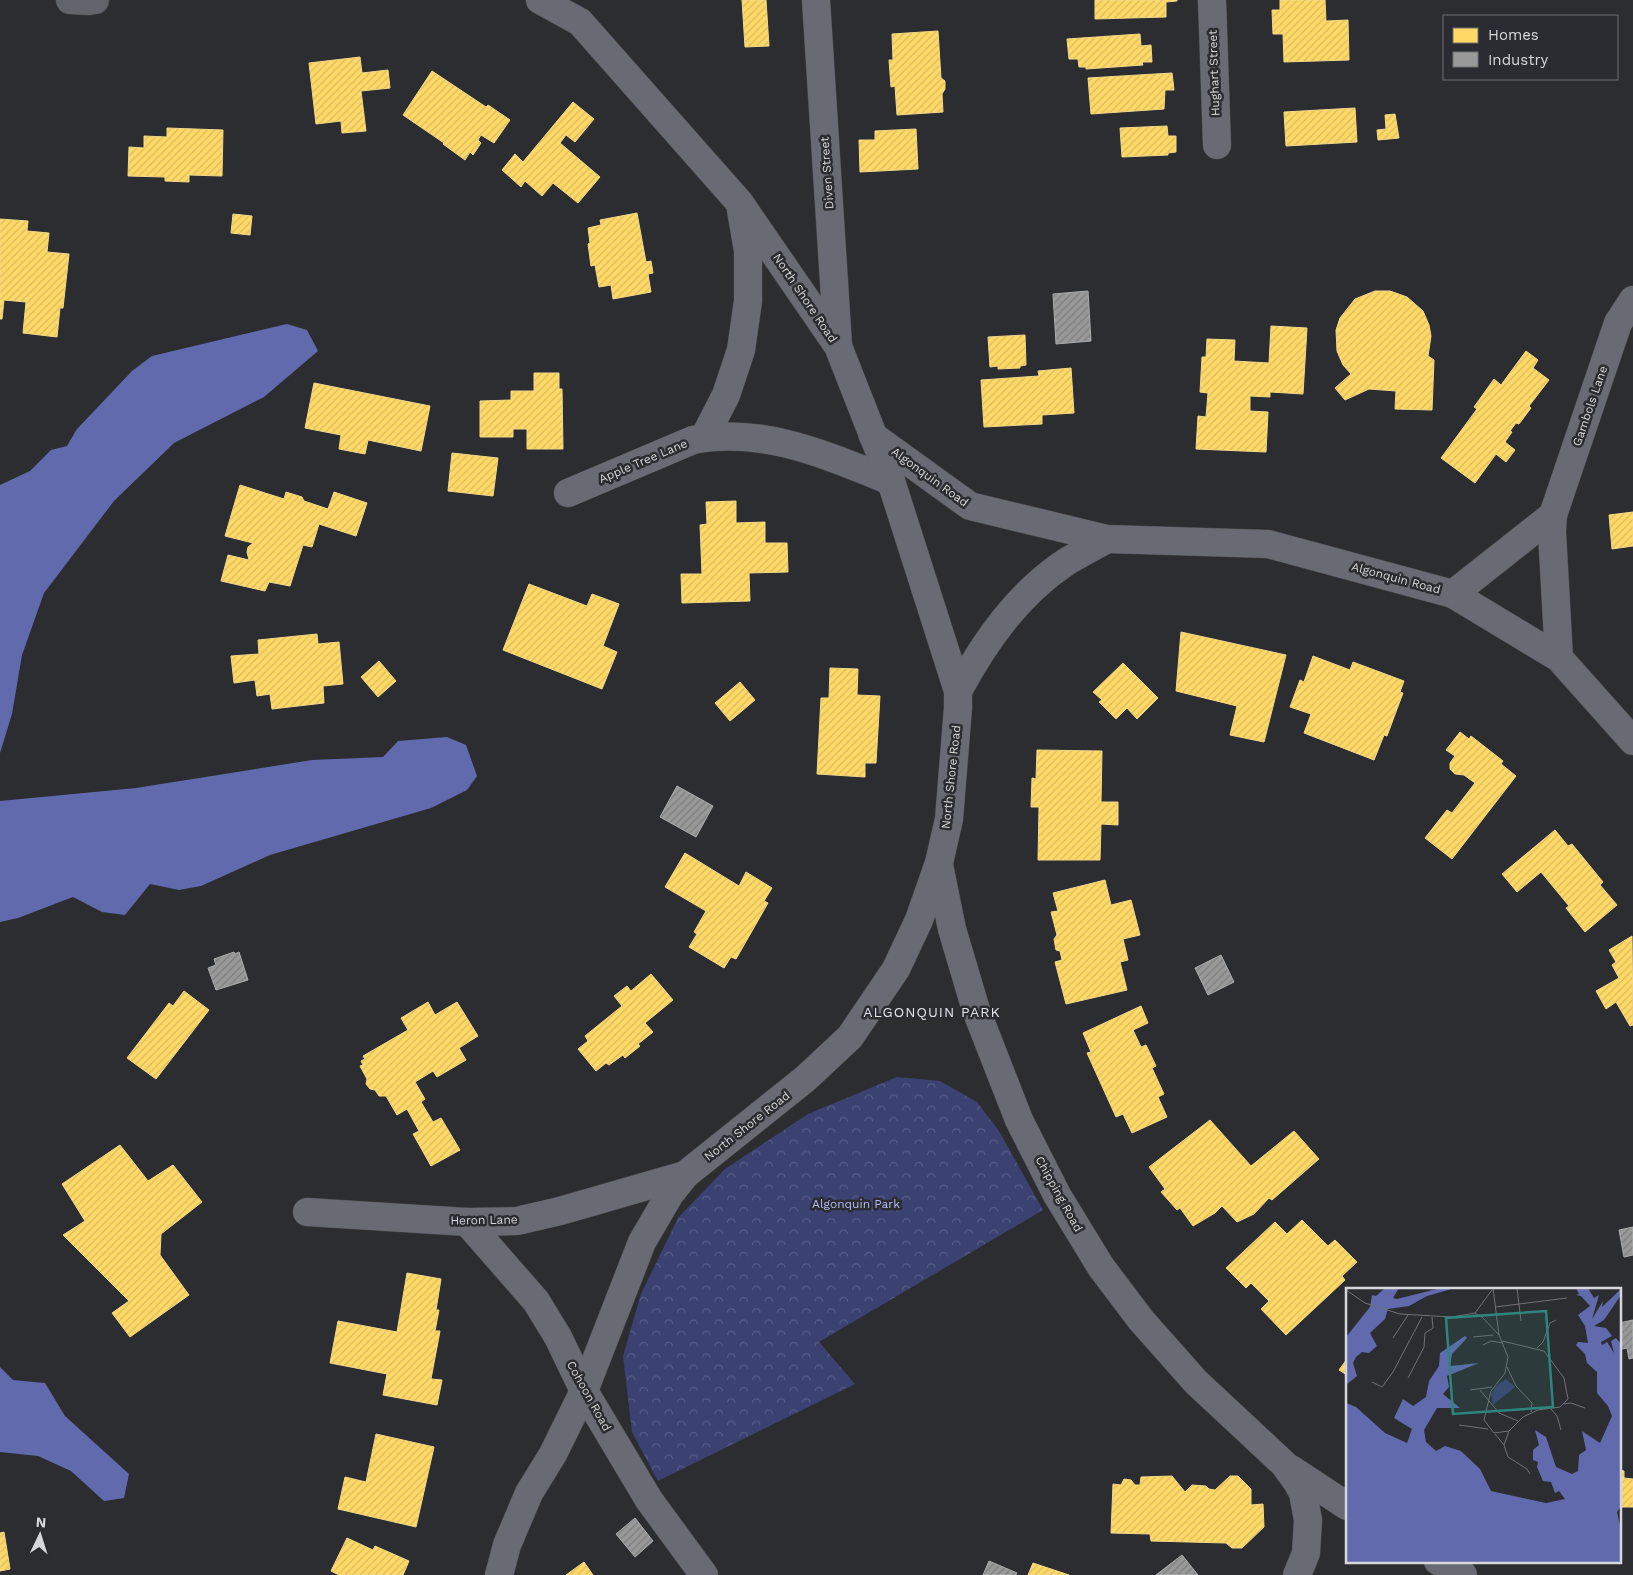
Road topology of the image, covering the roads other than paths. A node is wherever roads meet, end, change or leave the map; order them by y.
1 (70, 0) edge
2 (95, 0) edge
3 (540, 0) edge
4 (816, 0) edge
5 (1212, 0) edge
6 (577, 11) edge
7 (1217, 145) dead end
8 (739, 202) junction
9 (1633, 300) edge
10 (838, 346) junction
11 (873, 436) junction
12 (704, 438) junction
13 (891, 481) junction
14 (568, 493) dead end
15 (1553, 515) junction
16 (1107, 539) junction
17 (1453, 594) junction
18 (1559, 658) junction
19 (958, 691) junction
20 (1633, 741) edge
21 (939, 863) junction
22 (684, 1175) junction
23 (307, 1212) dead end
24 (467, 1222) junction
25 (584, 1391) junction
26 (1284, 1464) junction
27 (1346, 1505) edge
28 (1440, 1562) edge
29 (499, 1575) edge
30 (704, 1575) edge
31 (1296, 1575) edge
32 (1463, 1575) edge

1 - 2 street
3 - 6 street, North Shore Road
4 - 10 street, Diven Street
5 - 7 street, Hughart Street
6 - 8 street, North Shore Road
8 - 10 street, North Shore Road
8 - 12 street
9 - 15 street, Gambols Lane
10 - 11 street, North Shore Road
11 - 13 street, North Shore Road
11 - 16 street, Algonquin Road
12 - 13 street, Apple Tree Lane
12 - 14 street, Apple Tree Lane
13 - 19 street, North Shore Road
15 - 17 street
15 - 18 street, Gambols Lane
16 - 17 street, Algonquin Road
16 - 19 street
17 - 18 street, Algonquin Road
18 - 20 street, Algonquin Road
19 - 21 street, North Shore Road
21 - 22 street, North Shore Road
21 - 26 street, Chipping Road
22 - 24 street, Heron Lane
22 - 25 street, North Shore Road
23 - 24 street, Heron Lane
24 - 25 street, Cohoon Road
25 - 29 street, North Shore Road
25 - 30 street, Cohoon Road
26 - 27 street, Chipping Road
26 - 31 street, Chipping Road
28 - 32 street

